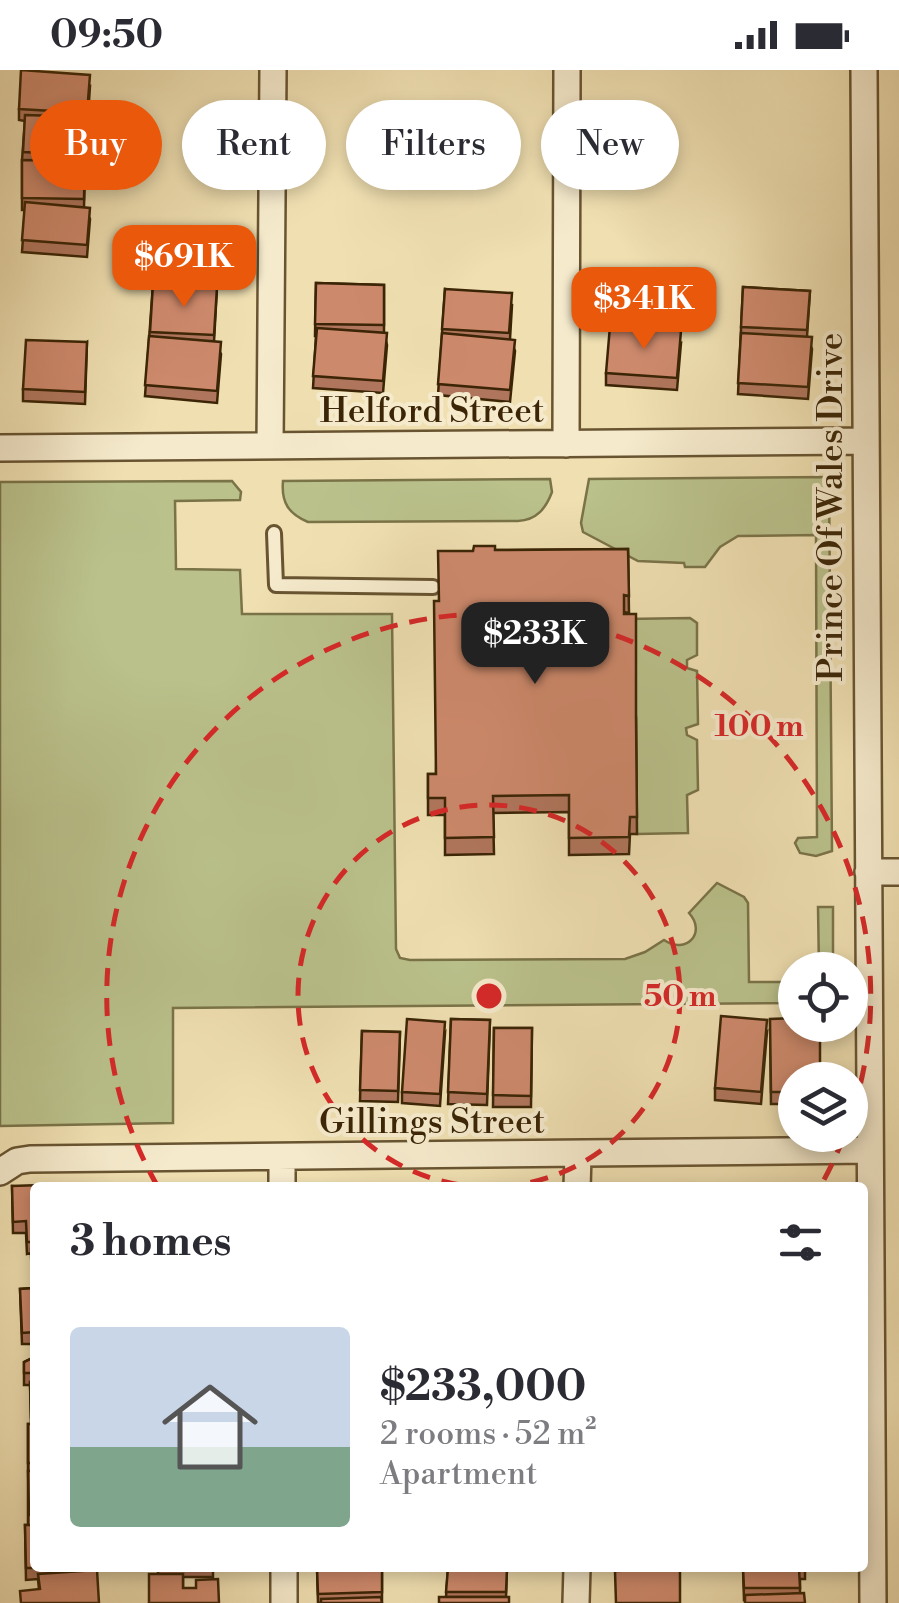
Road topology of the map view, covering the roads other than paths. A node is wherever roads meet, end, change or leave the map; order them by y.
1 (273, 70) edge
2 (567, 70) edge
3 (864, 70) edge
4 (865, 441) junction
5 (566, 444) junction
6 (270, 446) junction
7 (0, 448) edge
8 (274, 533) dead end
9 (433, 586) dead end
10 (868, 872) junction
11 (899, 872) edge
12 (869, 1150) junction
13 (578, 1155) junction
14 (282, 1157) junction
15 (0, 1172) edge
16 (282, 1182) edge
17 (577, 1182) edge
18 (284, 1572) edge
19 (577, 1572) edge
20 (284, 1603) edge
21 (576, 1603) edge
22 (874, 1603) edge

1 - 6 street
2 - 5 street
3 - 4 street, Prince Of Wales Drive
4 - 5 street, Helford Street
4 - 10 street, Prince Of Wales Drive
5 - 6 street, Helford Street
6 - 7 street, Helford Street
8 - 9 lane
10 - 11 street
10 - 12 street, Prince Of Wales Drive
12 - 13 street, Gillings Street
12 - 22 street, Prince Of Wales Drive
13 - 14 street, Gillings Street
13 - 17 street
14 - 15 street, Gillings Street
14 - 16 street
18 - 20 street
19 - 21 street

